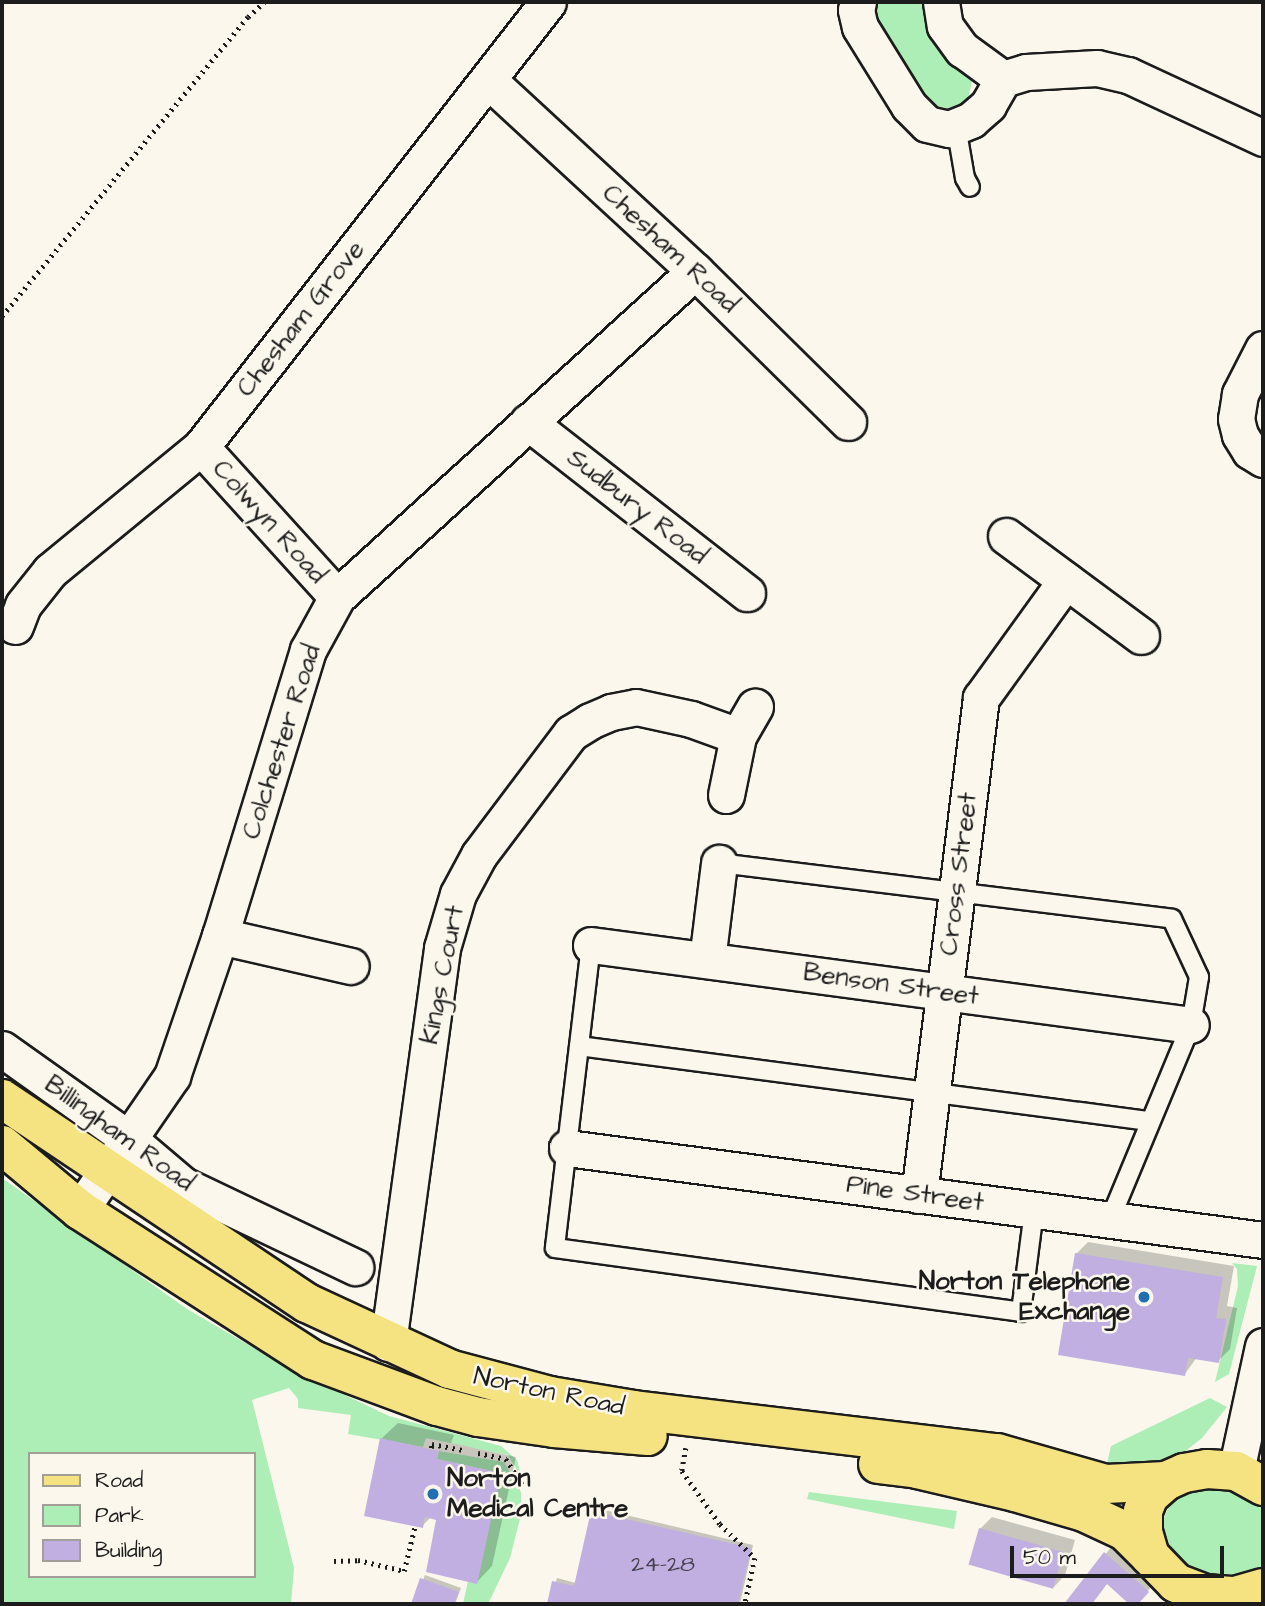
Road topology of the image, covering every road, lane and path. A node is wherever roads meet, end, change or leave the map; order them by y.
1 (264, 2) edge
2 (548, 2) edge
3 (858, 2) edge
4 (940, 2) edge
5 (1003, 79) junction
6 (488, 80) junction
7 (956, 126) junction
8 (1263, 138) edge
9 (970, 187) dead end
10 (695, 271) junction
11 (2, 316) edge
12 (1263, 349) edge
13 (528, 422) junction
14 (848, 422) dead end
15 (201, 447) junction
16 (1263, 459) edge
17 (1006, 536) dead end
18 (1066, 580) junction
19 (747, 593) dead end
20 (337, 597) junction
21 (16, 608) dead end
22 (1141, 636) dead end
23 (755, 706) dead end
24 (738, 736) junction
25 (726, 794) dead end
26 (719, 863) joint
27 (957, 893) junction
28 (220, 936) junction
29 (592, 945) joint
30 (707, 960) junction
31 (351, 966) dead end
32 (944, 993) junction
33 (1191, 1025) junction
34 (579, 1046) junction
35 (2, 1049) edge
36 (931, 1094) junction
37 (2, 1099) edge
38 (1149, 1121) junction
39 (2, 1145) edge
40 (567, 1148) junction
41 (119, 1154) junction
42 (919, 1195) junction
43 (80, 1210) junction
44 (1034, 1210) junction
45 (1110, 1220) junction
46 (1263, 1240) edge
47 (355, 1267) dead end
48 (388, 1343) junction
49 (1263, 1346) edge
50 (687, 1442) junction
51 (431, 1448) dead end
52 (1249, 1478) edge
53 (1166, 1481) junction
54 (524, 1487) dead end
55 (415, 1526) dead end
56 (1150, 1556) junction
57 (334, 1561) dead end
58 (1263, 1588) edge
59 (745, 1604) edge

1 - 11 path
2 - 6 street, Chesham Grove
3 - 7 street
4 - 5 street
5 - 7 street
5 - 8 street
6 - 10 street, Chesham Road
6 - 15 street, Chesham Grove
7 - 9 lane
10 - 13 street, Colchester Road
10 - 14 street, Chesham Road
12 - 16 street
13 - 19 street, Sudbury Road
13 - 20 street, Colchester Road
15 - 20 street, Colwyn Road
15 - 21 street, Chesham Grove
17 - 18 street
18 - 22 street
18 - 27 street, Cross Street
20 - 28 street, Colchester Road
23 - 24 street
24 - 25 street
24 - 48 street, Kings Court
26 - 27 lane
26 - 30 street
27 - 32 street, Cross Street
27 - 33 lane
28 - 31 street
28 - 41 street, Colchester Road
29 - 30 street, Benson Street
29 - 34 lane
30 - 32 street, Benson Street
32 - 33 street, Benson Street
32 - 36 street, Cross Street
33 - 38 lane
34 - 36 lane
34 - 40 lane
35 - 41 street, Billingham Road
36 - 38 lane
36 - 42 street, Cross Street
37 - 41 main road, Norton Road
38 - 45 lane
39 - 43 main road, Norton Road
40 - 42 street, Pine Street
40 - 44 lane
41 - 43 street, Colchester Road
41 - 47 street, Billingham Road
41 - 48 main road, Norton Road
42 - 44 street, Pine Street
43 - 50 main road, Norton Road
44 - 45 street, Pine Street
45 - 46 street, Pine Street
48 - 53 main road, Norton Road
49 - 52 street
50 - 56 main road, Norton Road
50 - 59 path
51 - 54 path
52 - 53 main road, Norton Road
53 - 56 main road
55 - 57 path
56 - 58 main road, Norton Road

